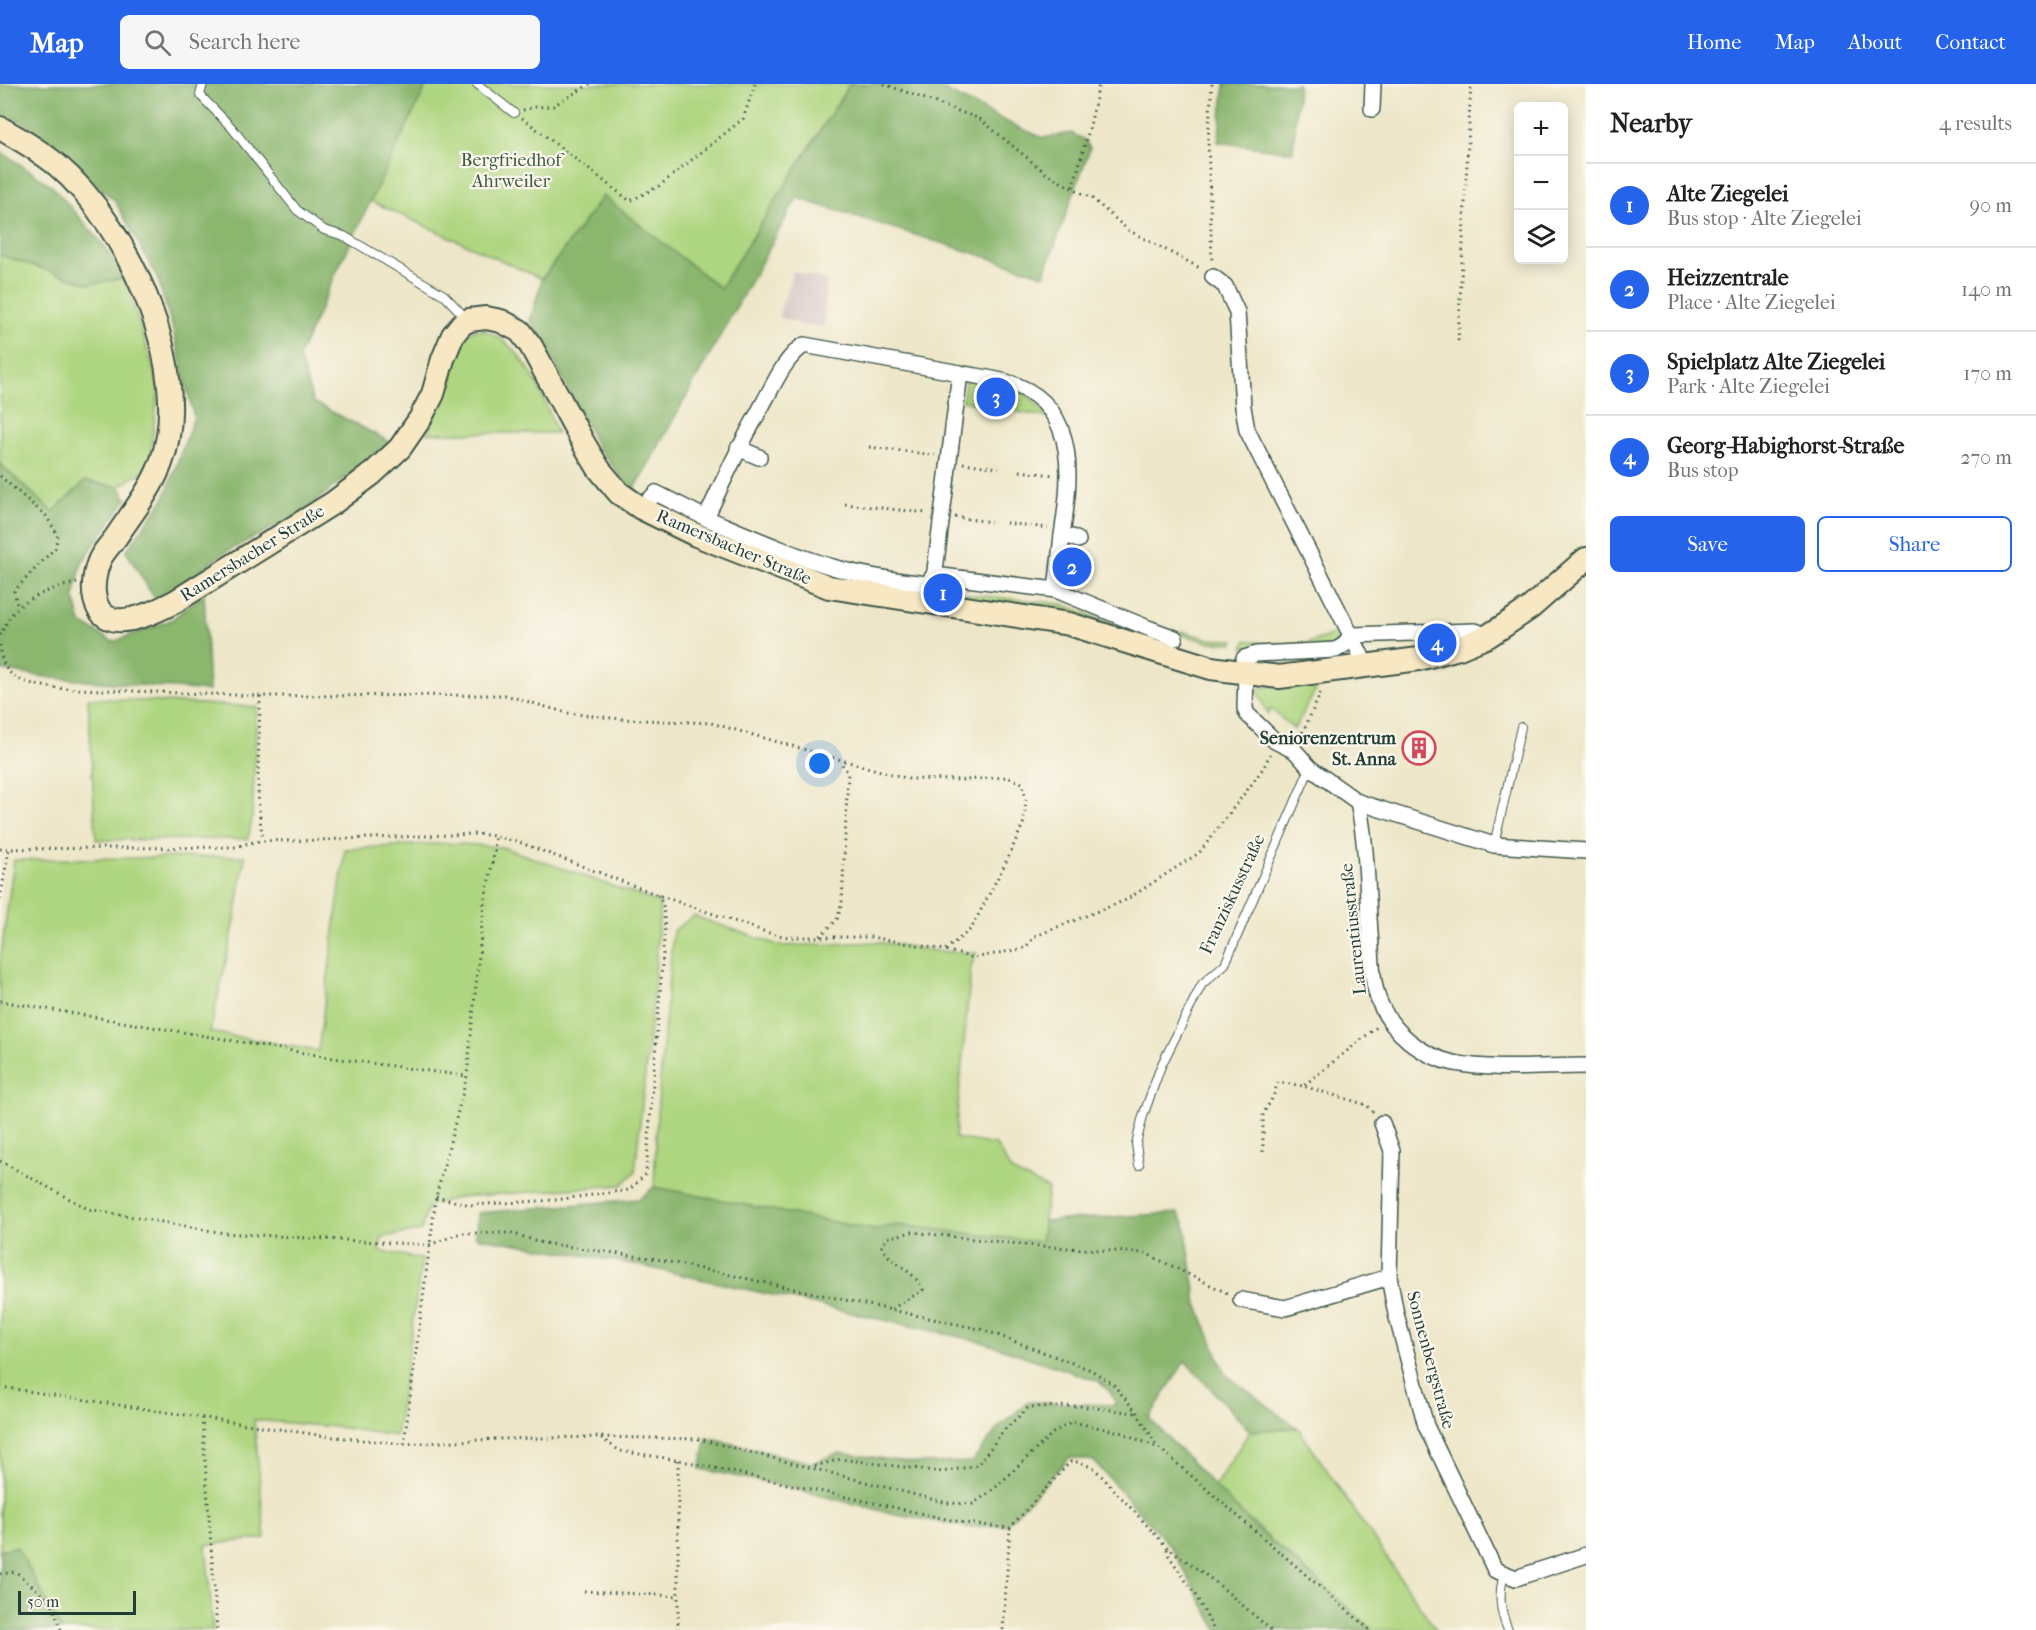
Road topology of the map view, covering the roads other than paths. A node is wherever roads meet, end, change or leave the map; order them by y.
1 (203, 84) edge
2 (477, 84) edge
3 (1373, 84) edge
4 (1372, 109) dead end
5 (514, 112) road end
6 (0, 128) edge
7 (1213, 277) road end
8 (469, 320) junction
9 (960, 374) junction
10 (738, 448) junction
11 (759, 457) dead end
12 (641, 508) junction
13 (706, 518) junction
14 (1063, 534) junction
15 (1078, 540) dead end
16 (1586, 559) edge
17 (934, 575) junction
18 (1056, 590) junction
19 (930, 602) junction
20 (1351, 635) junction
21 (1488, 636) junction
22 (1175, 638) dead end
23 (1245, 666) junction
24 (1364, 666) junction
25 (1521, 727) dead end
26 (1310, 768) junction
27 (1358, 801) junction
28 (1494, 845) junction
29 (1586, 851) edge
30 (1586, 1066) edge
31 (1382, 1123) road end
32 (1139, 1165) dead end
33 (1389, 1277) junction
34 (1241, 1300) road end
35 (1586, 1555) edge
36 (1504, 1575) junction
37 (1508, 1630) edge

1 - 8 lane
2 - 5 lane
3 - 4 street
6 - 8 main road, Ramersbacher Straße
7 - 20 street
8 - 12 main road, Ramersbacher Straße
9 - 10 street
9 - 14 street
9 - 17 street
10 - 11 street
10 - 13 street
12 - 13 street
12 - 19 main road, Ramersbacher Straße
13 - 17 street
14 - 15 street
14 - 18 street
16 - 21 main road, Ramersbacher Straße
17 - 18 street
17 - 19 street
18 - 22 street
19 - 23 main road, Ramersbacher Straße
20 - 21 street
20 - 23 street
20 - 24 street
21 - 24 main road, Ramersbacher Straße
23 - 24 main road, Ramersbacher Straße
23 - 26 street
25 - 28 lane
26 - 27 street
26 - 32 lane, Franziskusstraße
27 - 28 street
27 - 30 street, Laurentiusstraße
28 - 29 street
31 - 33 street, Sonnenbergstraße
33 - 34 street
33 - 36 street, Sonnenbergstraße
35 - 36 street
36 - 37 lane

